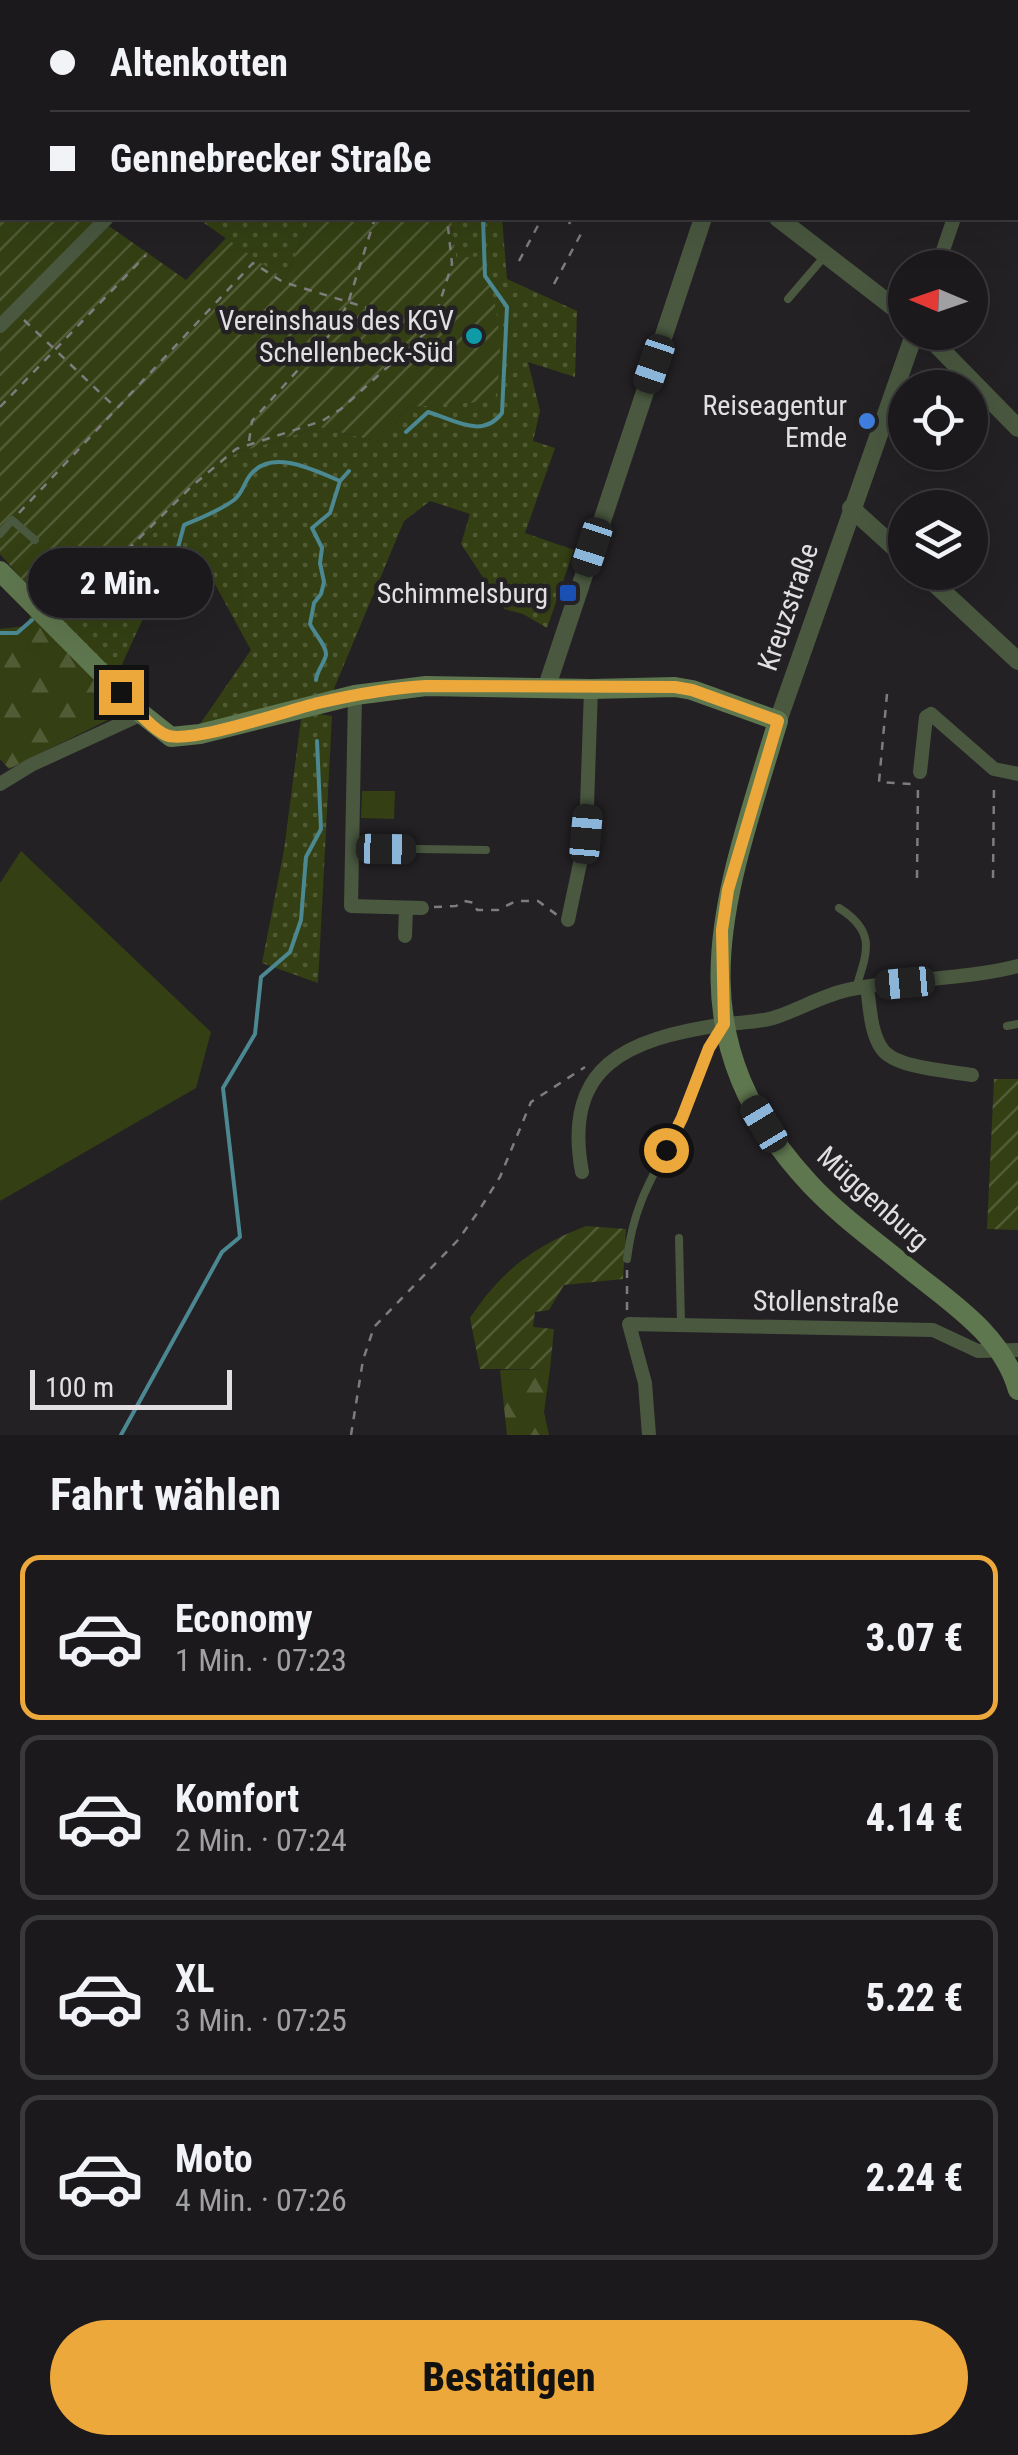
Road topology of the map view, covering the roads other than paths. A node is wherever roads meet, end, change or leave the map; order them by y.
1 (105, 220) edge
2 (702, 220) edge
3 (781, 220) edge
4 (953, 220) edge
5 (943, 250) edge
6 (826, 255) junction
7 (788, 299) dead end
8 (888, 303) edge
9 (0, 326) edge
10 (908, 350) edge
11 (942, 350) edge
12 (1018, 428) edge
13 (851, 508) junction
14 (0, 534) edge
15 (36, 540) dead end
16 (888, 542) edge
17 (0, 571) edge
18 (941, 590) edge
19 (1018, 661) edge
20 (546, 689) junction
21 (591, 689) junction
22 (355, 695) junction
23 (142, 714) junction
24 (778, 721) junction
25 (1018, 774) edge
26 (919, 779) road end
27 (0, 784) edge
28 (353, 848) junction
29 (486, 850) dead end
30 (406, 908) junction
31 (422, 908) road end
32 (839, 908) dead end
33 (568, 920) road end
34 (405, 936) dead end
35 (1018, 966) edge
36 (862, 987) junction
37 (724, 1024) junction
38 (1018, 1024) edge
39 (1006, 1026) dead end
40 (972, 1075) dead end
41 (582, 1172) dead end
42 (679, 1238) dead end
43 (627, 1258) road end
44 (681, 1324) junction
45 (1009, 1350) edge
46 (1018, 1390) edge
47 (650, 1435) edge

1 - 9 street
2 - 20 street
3 - 6 street
4 - 5 street
6 - 7 lane
6 - 8 street
10 - 13 street, Kreuzstraße
11 - 12 street
13 - 16 street
13 - 24 street, Kreuzstraße
14 - 15 lane
17 - 23 main road
18 - 19 street
20 - 21 main road
20 - 22 main road
21 - 24 main road
21 - 33 street
22 - 23 main road
22 - 28 street
23 - 27 street
24 - 37 main road, Kreuzstraße
25 - 26 street
28 - 29 lane
28 - 30 street
30 - 31 street
30 - 34 street
32 - 36 lane
35 - 36 street
36 - 37 street
36 - 40 street
37 - 41 street
37 - 43 lane
37 - 45 main road, Müggenburg
38 - 39 lane
42 - 44 lane
44 - 45 street, Stollenstraße
44 - 47 street, Stollenstraße
45 - 46 main road, Müggenburg

